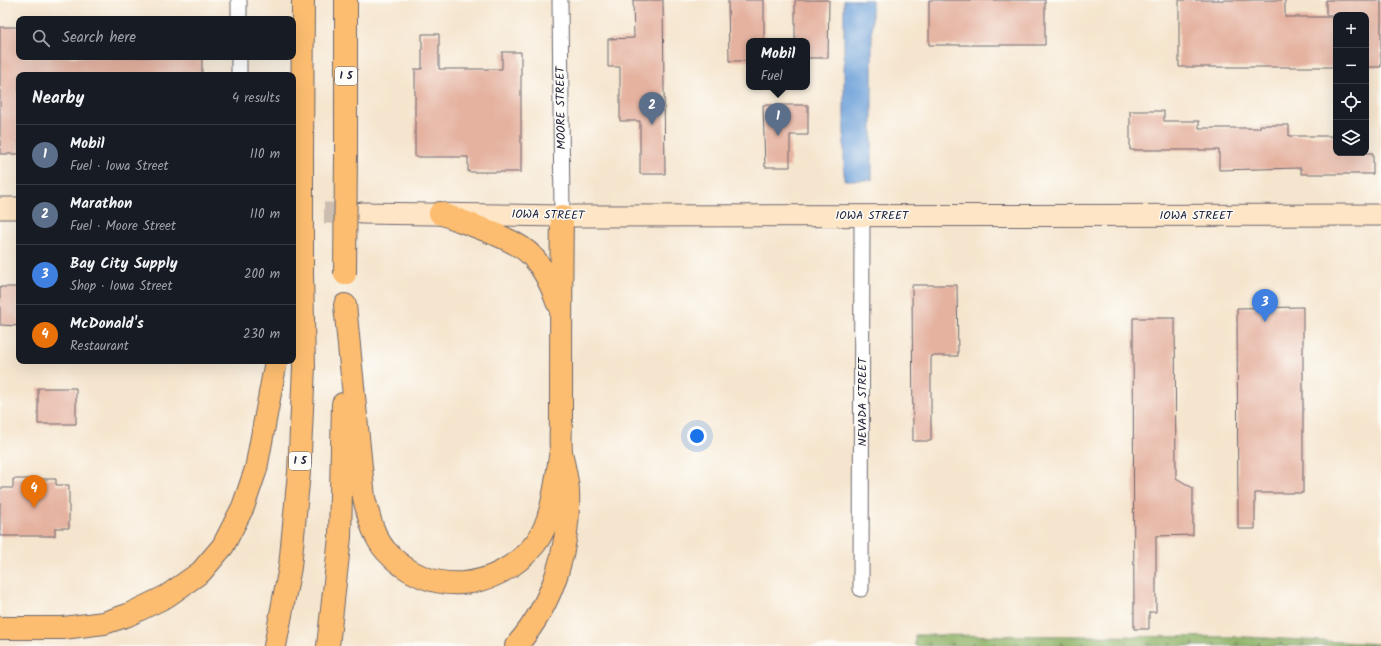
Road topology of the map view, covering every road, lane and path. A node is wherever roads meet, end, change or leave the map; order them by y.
1 (239, 0) edge
2 (303, 0) edge
3 (346, 0) edge
4 (560, 0) edge
5 (239, 16) edge
6 (239, 60) edge
7 (239, 72) edge
8 (0, 208) edge
9 (16, 208) edge
10 (362, 213) tunnel mouth
11 (440, 213) junction
12 (862, 215) junction
13 (1381, 215) edge
14 (562, 216) junction
15 (298, 273) edge
16 (345, 306) junction
17 (560, 311) junction
18 (275, 364) edge
19 (561, 451) junction
20 (861, 589) dead end
21 (2, 627) edge
22 (275, 646) edge
23 (328, 646) edge
24 (516, 646) edge

1 - 5 street
2 - 15 highway, I 5, bridge
3 - 16 highway, I 5, bridge
4 - 14 street, MOORE STREET
6 - 7 street
8 - 9 main road
10 - 11 main road, IOWA STREET
11 - 14 main road, IOWA STREET
11 - 17 highway
12 - 13 main road, IOWA STREET
12 - 14 main road, IOWA STREET
12 - 20 street, NEVADA STREET
14 - 17 highway
15 - 22 highway, I 5
16 - 19 highway
16 - 23 highway, I 5
17 - 19 highway
18 - 21 highway
19 - 24 highway

